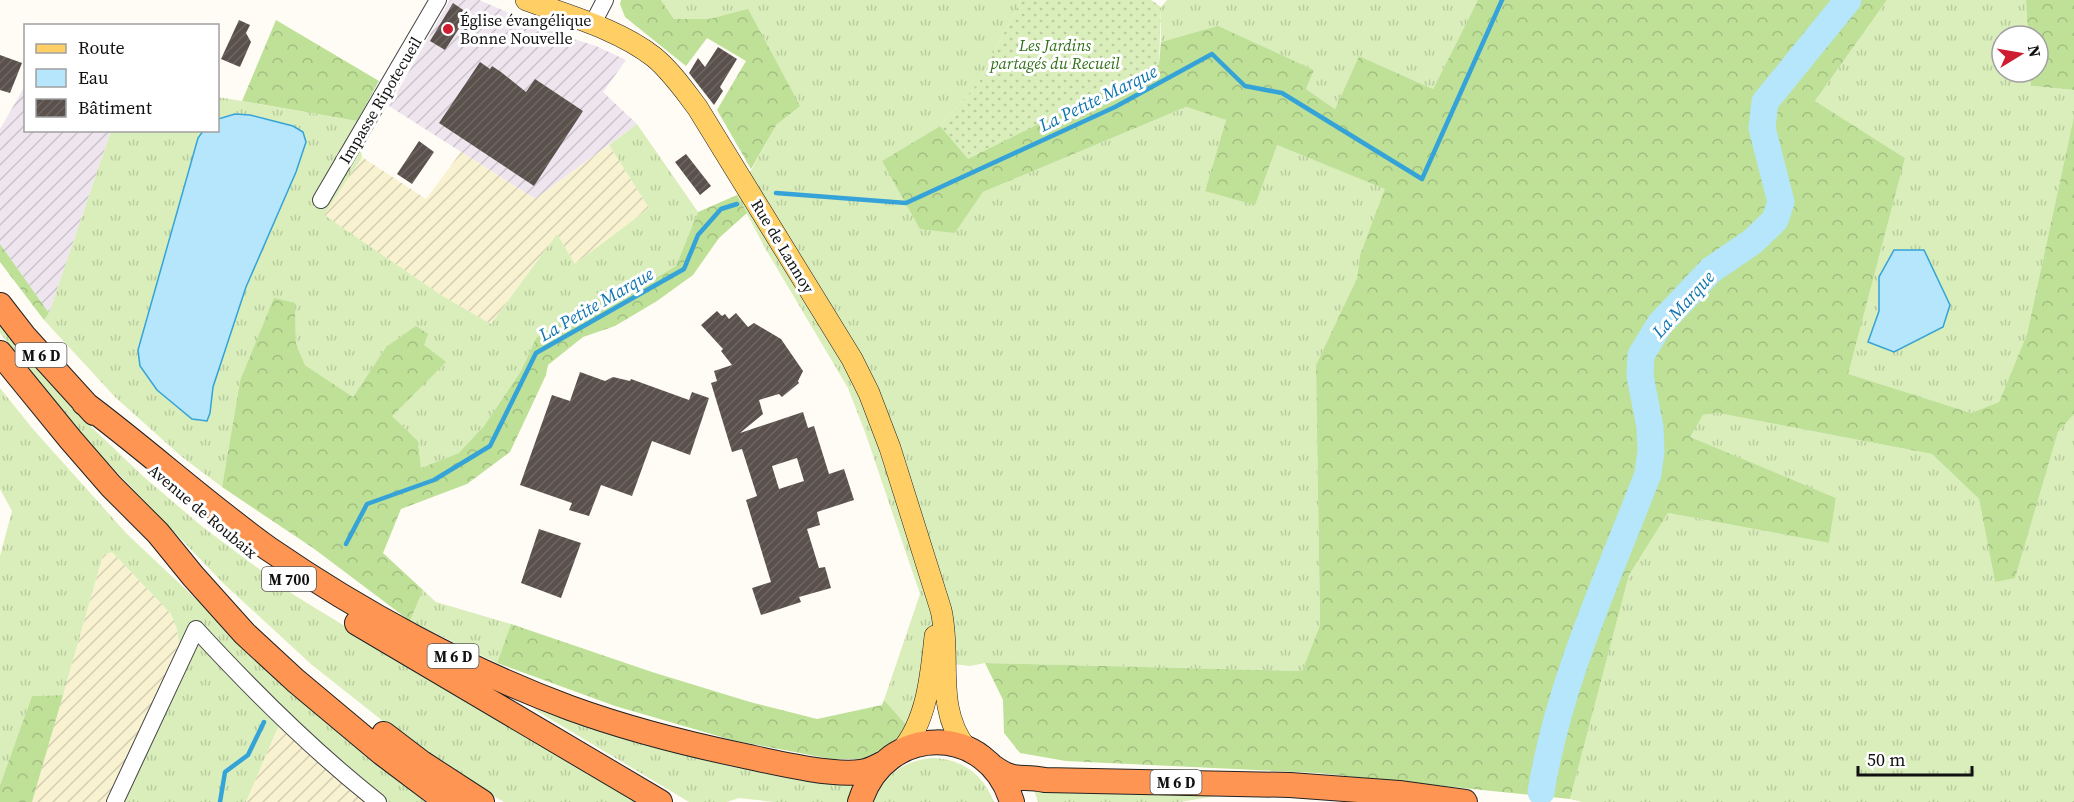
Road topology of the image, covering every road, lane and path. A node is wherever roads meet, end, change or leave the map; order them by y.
1 (438, 0) edge
2 (526, 0) edge
3 (605, 0) edge
4 (592, 25) junction
5 (321, 200) dead end
6 (0, 305) edge
7 (0, 353) edge
8 (84, 403) junction
9 (158, 533) junction
10 (931, 582) junction
11 (966, 748) junction
12 (892, 757) junction
13 (993, 767) junction
14 (116, 802) edge
15 (378, 802) edge
16 (447, 802) edge
17 (482, 802) edge
18 (660, 802) edge
19 (860, 802) edge
20 (1012, 802) edge
21 (1465, 802) edge

1 - 5 street, Impasse Ripotecueil
2 - 4 main road, Rue de Lannoy
3 - 4 street
4 - 10 main road, Rue de Lannoy
6 - 8 highway, Avenue de Roubaix / M 6 D
7 - 9 highway, M 6 D
8 - 12 highway, M 6 D
8 - 18 highway, Avenue de Roubaix / M 700
9 - 16 highway
9 - 17 highway, M 6 D
10 - 11 main road, Rue de Lannoy
10 - 12 main road, Rue de Lannoy
11 - 12 highway
11 - 13 highway
12 - 19 highway
13 - 20 highway
13 - 21 highway, M 6 D
14 - 15 street

